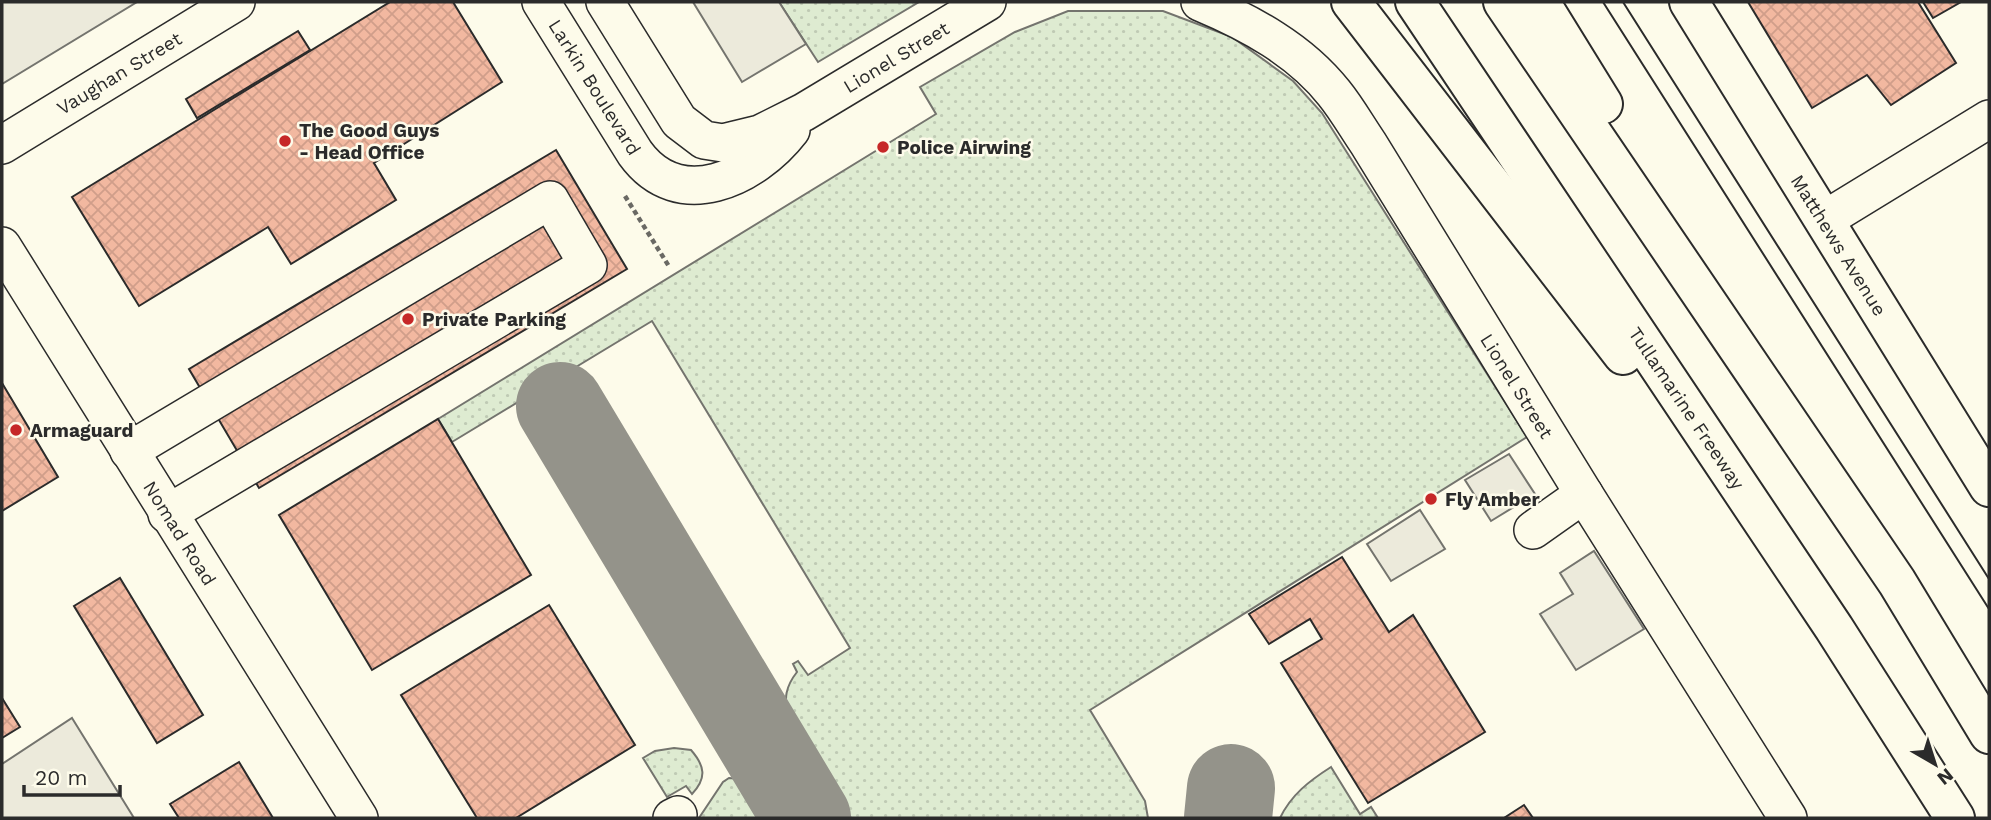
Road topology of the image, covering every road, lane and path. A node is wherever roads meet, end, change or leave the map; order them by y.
1 (236, 2) edge
2 (541, 2) edge
3 (606, 2) edge
4 (987, 2) edge
5 (1200, 2) edge
6 (1351, 2) edge
7 (1415, 2) edge
8 (1503, 2) edge
9 (1539, 2) edge
10 (1689, 2) edge
11 (804, 112) junction
12 (1989, 119) edge
13 (2, 145) edge
14 (1824, 220) junction
15 (2, 246) edge
16 (129, 451) junction
17 (1989, 487) edge
18 (1584, 495) junction
19 (167, 514) junction
20 (1533, 530) dead end
21 (1896, 582) junction
22 (1834, 628) junction
23 (1989, 734) edge
24 (359, 818) edge
25 (1788, 818) edge
26 (1955, 818) edge

1 - 13 street, Vaughan Street
2 - 11 street, Larkin Boulevard
3 - 11 street
4 - 11 street, Lionel Street
5 - 18 street, Lionel Street
6 - 22 main road
7 - 22 main road, Tullamarine Freeway
8 - 21 main road
9 - 21 main road
10 - 14 main road, Matthews Avenue
12 - 14 street
14 - 17 main road, Matthews Avenue
15 - 16 street, Nomad Road
16 - 19 street, Nomad Road
16 - 19 street
18 - 20 street
18 - 25 street, Lionel Street
19 - 24 street, Nomad Road
21 - 23 main road
22 - 26 main road, Tullamarine Freeway

